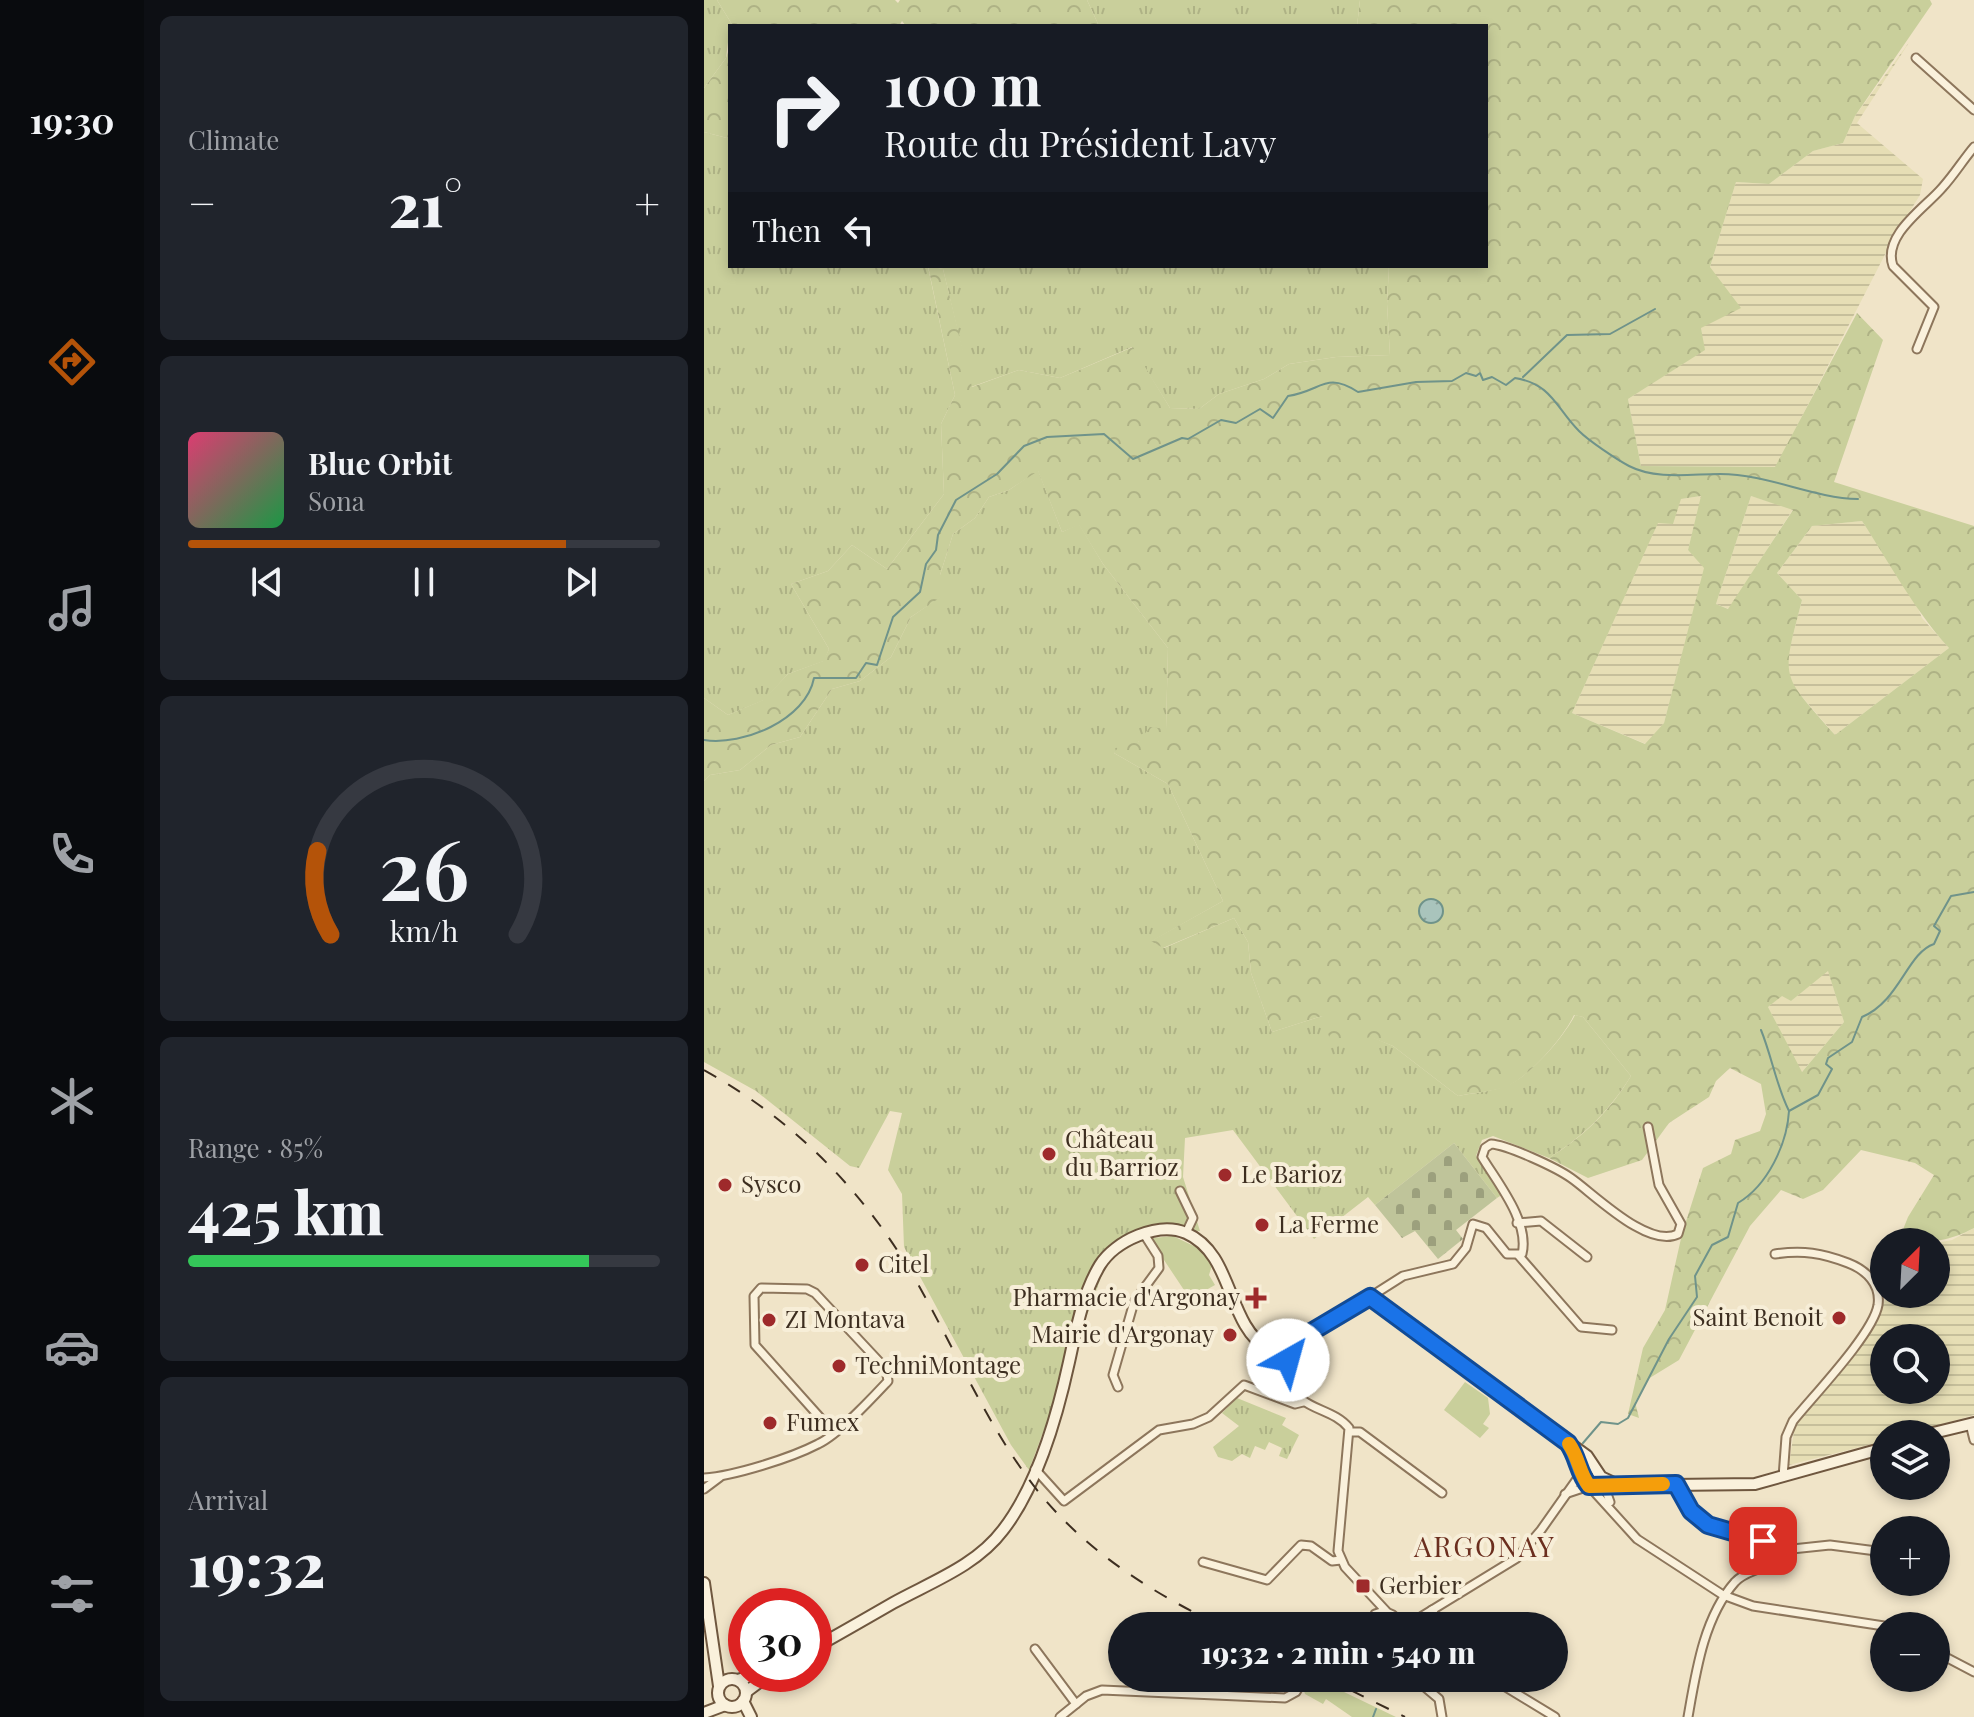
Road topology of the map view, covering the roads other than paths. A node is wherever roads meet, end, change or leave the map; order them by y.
1 (1916, 58) dead end
2 (1974, 110) edge
3 (1974, 147) edge
4 (1970, 158) edge
5 (1917, 349) dead end
6 (1648, 1127) dead end
7 (1180, 1191) dead end
8 (1517, 1223) junction
9 (1186, 1233) junction
10 (1144, 1234) junction
11 (1775, 1254) dead end
12 (1519, 1256) junction
13 (1587, 1257) dead end
14 (1370, 1297) junction
15 (1612, 1330) dead end
16 (1286, 1347) junction
17 (1118, 1387) dead end
18 (1303, 1402) junction
19 (1972, 1423) edge
20 (1950, 1429) edge
21 (833, 1432) junction
22 (1350, 1432) junction
23 (1974, 1440) edge
24 (1568, 1443) junction
25 (1870, 1452) edge
26 (1035, 1469) junction
27 (721, 1476) junction
28 (704, 1478) edge
29 (1783, 1479) junction
30 (1586, 1481) junction
31 (1603, 1482) junction
32 (1676, 1484) junction
33 (704, 1489) edge
34 (1442, 1493) dead end
35 (1612, 1508) junction
36 (1870, 1550) edge
37 (1774, 1551) junction
38 (1341, 1560) junction
39 (1203, 1562) dead end
40 (704, 1583) edge
41 (1372, 1594) junction
42 (1723, 1595) junction
43 (1432, 1610) joint
44 (1386, 1611) edge
45 (1371, 1612) edge
46 (1429, 1612) edge
47 (1870, 1624) edge
48 (832, 1638) edge
49 (714, 1649) junction
50 (1035, 1649) dead end
51 (1950, 1659) edge
52 (728, 1671) edge
53 (1974, 1672) edge
54 (728, 1683) edge
55 (718, 1689) junction
56 (1108, 1690) edge
57 (742, 1692) edge
58 (750, 1692) edge
59 (1170, 1692) edge
60 (1296, 1692) edge
61 (1431, 1692) edge
62 (1514, 1692) edge
63 (745, 1696) junction
64 (1076, 1704) junction
65 (728, 1706) junction
66 (704, 1710) edge
67 (743, 1717) edge
68 (751, 1717) edge
69 (1060, 1717) edge
70 (1442, 1717) edge
71 (1555, 1717) edge
72 (1688, 1717) edge

1 - 2 street
3 - 4 street
4 - 5 street
6 - 8 street
7 - 9 street
8 - 12 street
8 - 13 street
9 - 10 street
9 - 16 street
10 - 17 street
10 - 26 street
11 - 29 street
12 - 14 street
12 - 15 street
14 - 16 street
14 - 24 street
16 - 18 street
18 - 22 street
18 - 26 street
19 - 20 street
19 - 23 street
21 - 21 street
21 - 27 street
22 - 34 street
22 - 38 street
24 - 30 street
24 - 31 street
25 - 29 street
26 - 48 street
27 - 28 street
27 - 33 street
29 - 32 street
30 - 31 street
30 - 35 street
30 - 43 street
31 - 32 street
31 - 35 street
32 - 37 street
35 - 42 street
36 - 37 street
37 - 42 street
38 - 39 street
38 - 41 street
40 - 49 street
41 - 44 street
41 - 45 street
42 - 47 street
42 - 72 street
43 - 46 street
49 - 52 street
49 - 55 street
50 - 64 street
51 - 53 street
54 - 55 street
55 - 65 street
55 - 66 street
56 - 64 street
57 - 63 street
58 - 63 street
59 - 60 street
61 - 70 street
62 - 71 street
63 - 65 street
63 - 68 street
64 - 69 street
65 - 66 street
65 - 67 street

